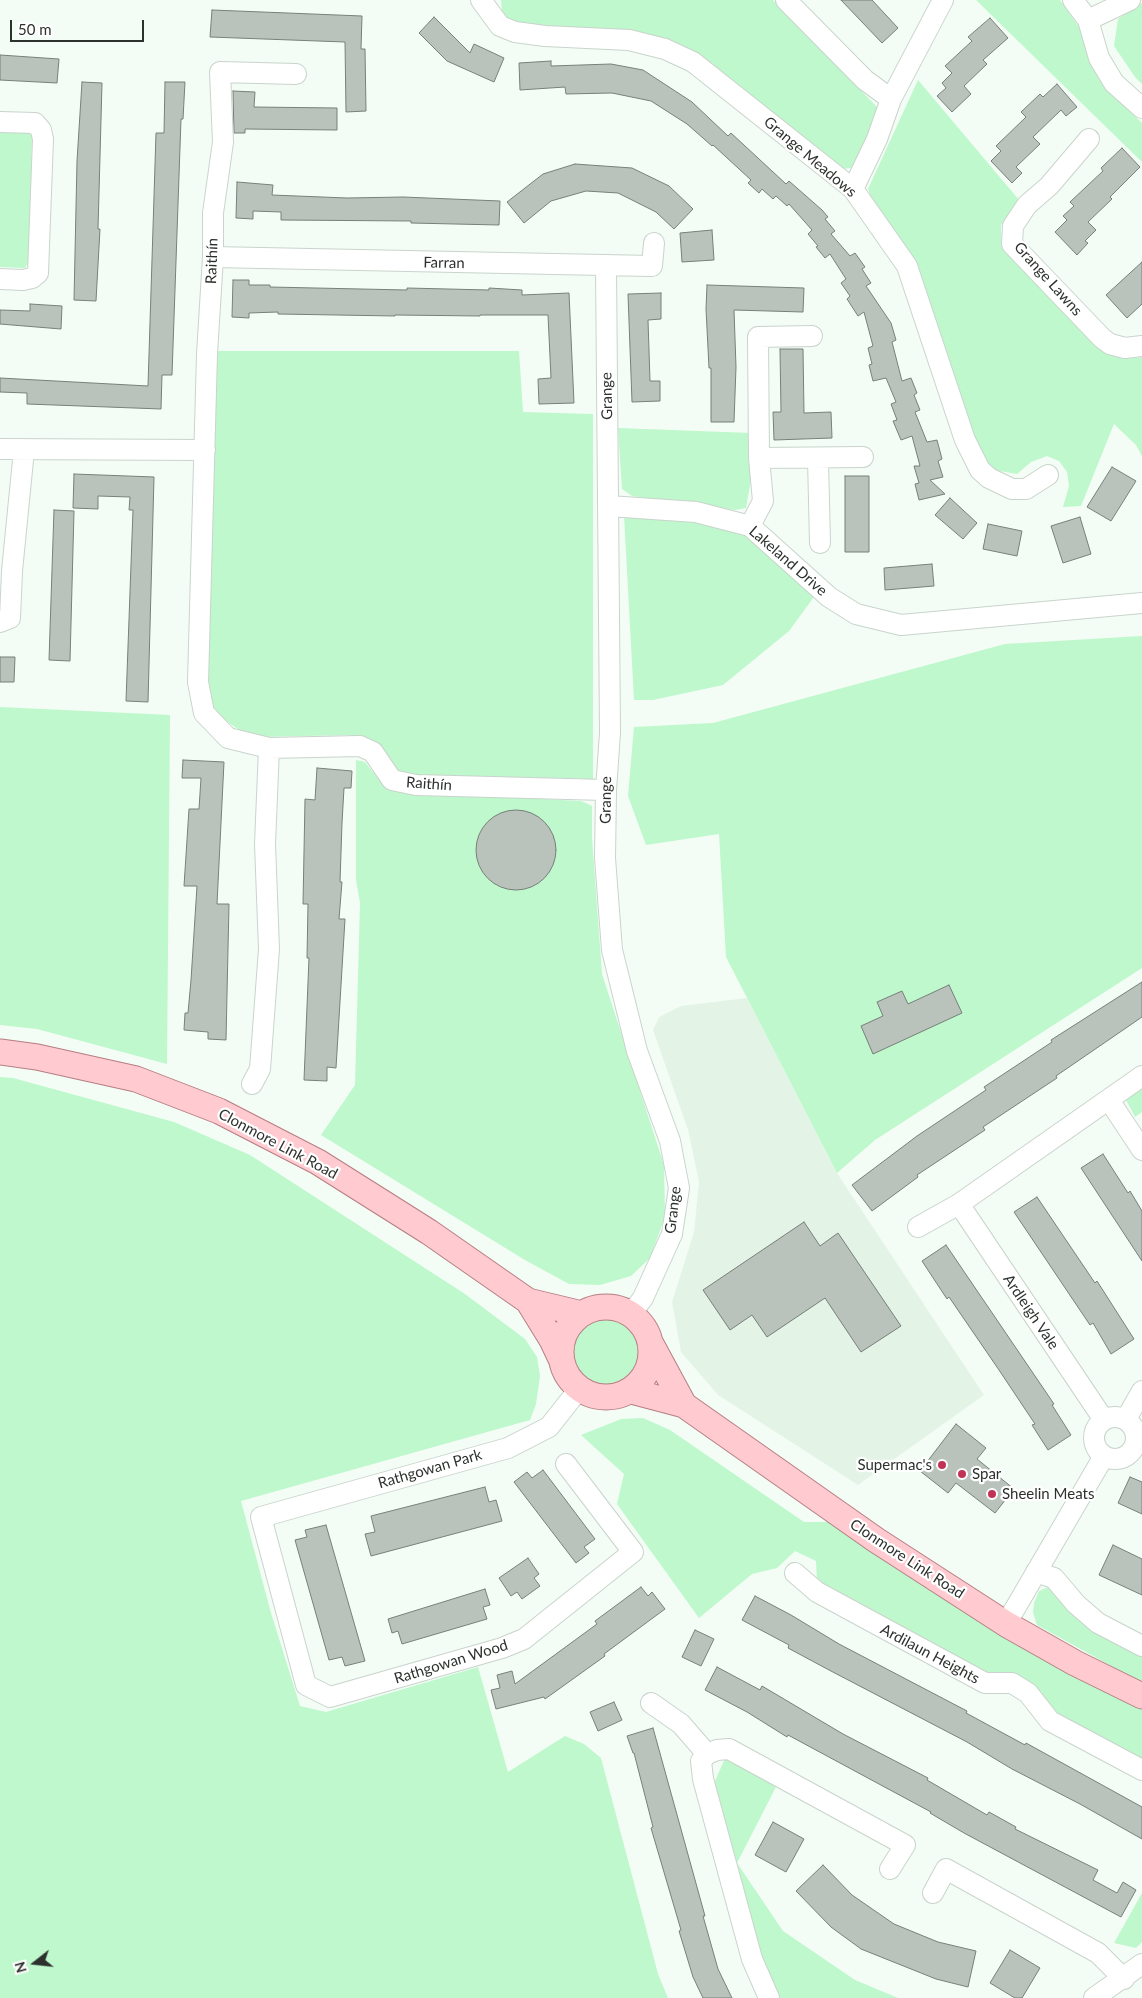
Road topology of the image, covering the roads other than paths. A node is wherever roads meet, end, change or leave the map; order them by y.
1 (481, 0) edge
2 (786, 0) edge
3 (944, 0) edge
4 (1072, 0) edge
5 (1130, 0) edge
6 (1088, 20) junction
7 (296, 74) dead end
8 (892, 99) junction
9 (1142, 108) edge
10 (0, 122) edge
11 (1089, 140) dead end
12 (853, 189) junction
13 (654, 243) dead end
14 (213, 257) junction
15 (606, 266) junction
16 (0, 279) edge
17 (812, 336) dead end
18 (1142, 346) edge
19 (0, 449) edge
20 (24, 450) junction
21 (205, 450) junction
22 (759, 458) junction
23 (863, 458) dead end
24 (818, 459) junction
25 (1048, 475) dead end
26 (609, 506) junction
27 (750, 526) junction
28 (820, 543) dead end
29 (1142, 603) edge
30 (0, 622) edge
31 (268, 748) junction
32 (606, 790) junction
33 (0, 1052) edge
34 (1142, 1076) edge
35 (252, 1084) dead end
36 (1109, 1100) junction
37 (1142, 1150) edge
38 (959, 1204) junction
39 (918, 1227) dead end
40 (528, 1301) junction
41 (582, 1314) junction
42 (631, 1314) junction
43 (651, 1344) junction
44 (561, 1359) junction
45 (579, 1389) junction
46 (631, 1391) junction
47 (1142, 1391) edge
48 (684, 1404) junction
49 (1126, 1419) junction
50 (1104, 1420) junction
51 (1139, 1447) edge
52 (1104, 1456) junction
53 (566, 1464) dead end
54 (261, 1516) joint
55 (1036, 1572) junction
56 (795, 1573) dead end
57 (1006, 1624) junction
58 (1142, 1646) edge
59 (1142, 1696) edge
60 (651, 1703) dead end
61 (706, 1754) junction
62 (1142, 1770) edge
63 (890, 1869) dead end
64 (933, 1893) dead end
65 (1142, 1964) edge
66 (1124, 1979) junction
67 (769, 1998) edge
68 (1094, 1998) edge

1 - 12 street, Grange Meadows
2 - 8 street
3 - 8 street
4 - 6 street
5 - 6 street
6 - 9 street
7 - 14 street, Raithín
8 - 12 street
10 - 16 street
11 - 18 street, Grange Lawns
12 - 25 street, Grange Meadows
13 - 15 street, Farran
14 - 15 street, Farran
14 - 21 street, Raithín
15 - 26 street, Grange
17 - 22 street
19 - 20 street
20 - 21 street
20 - 30 street
21 - 31 street, Raithín
22 - 24 street
22 - 27 street
23 - 24 street
24 - 28 street
26 - 27 street, Lakeland Drive
26 - 32 street, Grange
27 - 29 street, Lakeland Drive
31 - 32 street, Raithín
31 - 35 street
32 - 42 street, Grange
33 - 40 main road, Clonmore Link Road
34 - 36 street
36 - 37 street
36 - 38 street
38 - 39 street
38 - 50 street, Ardleigh Vale
40 - 41 main road, Clonmore Link Road
40 - 44 main road, Clonmore Link Road
41 - 42 main road
41 - 44 main road
42 - 43 main road
43 - 46 main road
43 - 48 main road, Clonmore Link Road
44 - 45 main road
45 - 46 main road
45 - 54 street, Rathgowan Park
46 - 48 main road, Clonmore Link Road
47 - 49 street
48 - 57 main road, Clonmore Link Road
49 - 50 street
49 - 51 street
50 - 52 street
51 - 52 street
52 - 55 street
53 - 54 street, Rathgowan Wood
55 - 57 street
55 - 58 street
56 - 62 street, Ardilaun Heights
57 - 59 main road, Clonmore Link Road
60 - 61 street
61 - 63 street
61 - 67 street
64 - 66 street
65 - 66 street
66 - 68 street

